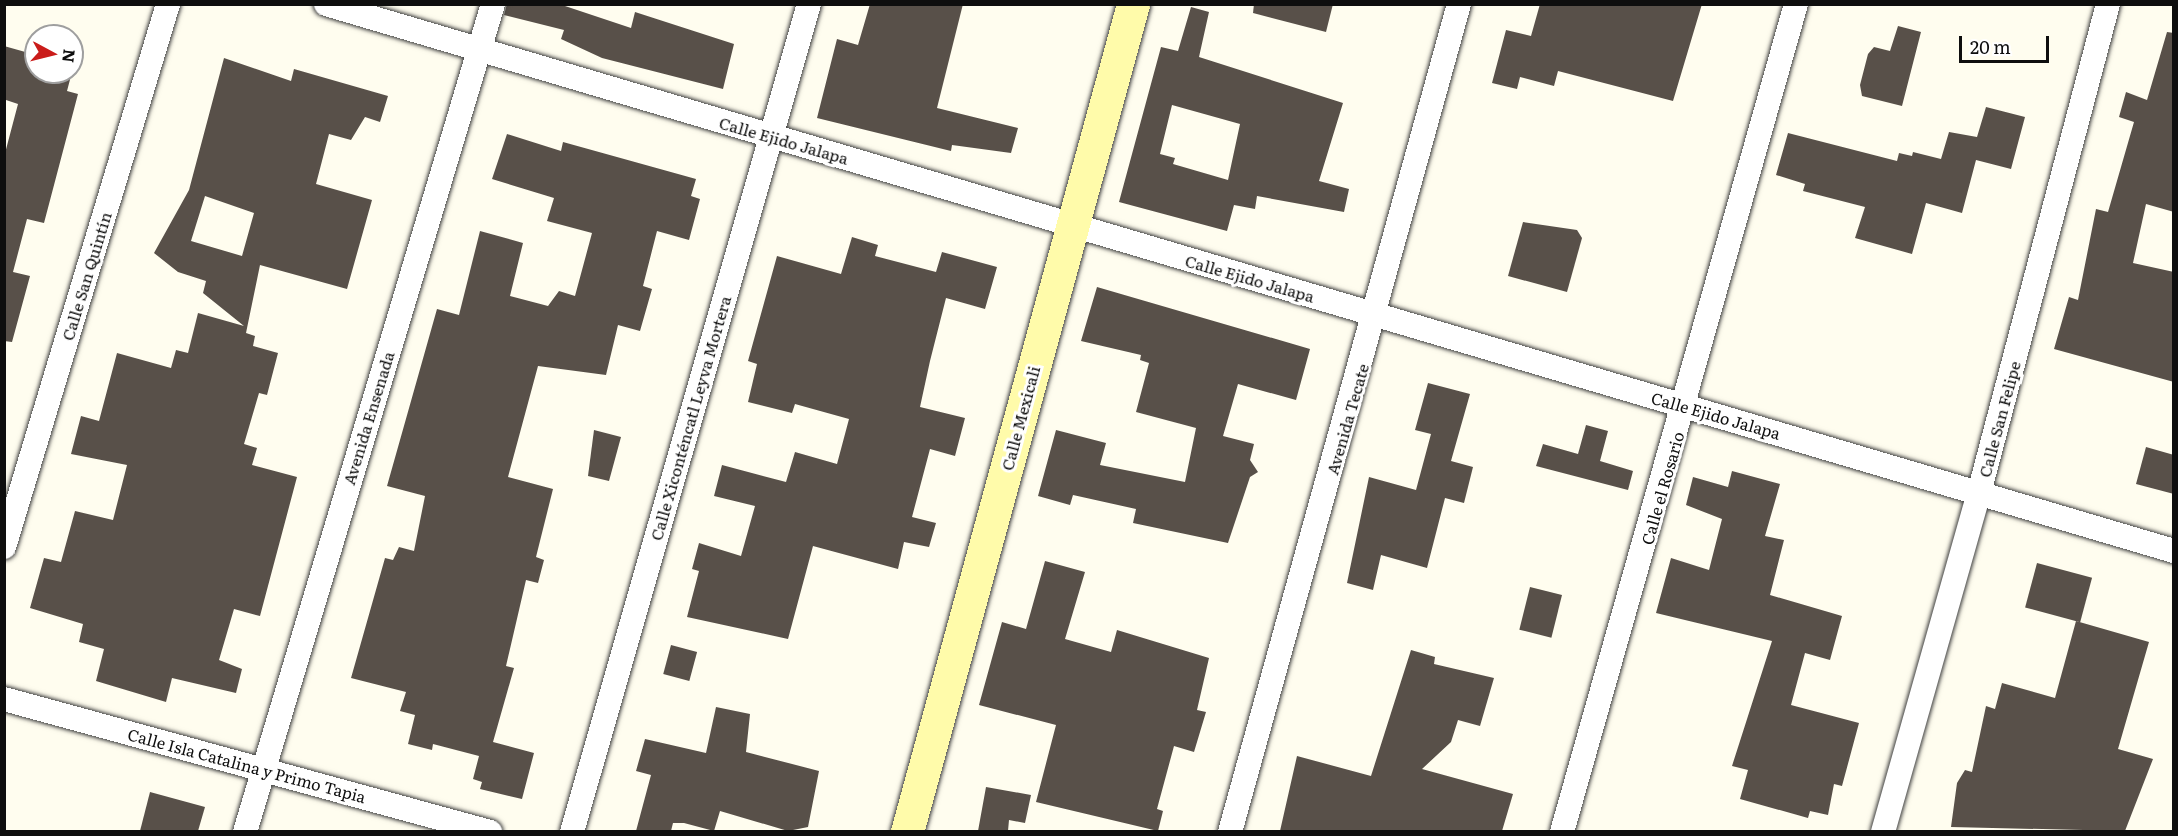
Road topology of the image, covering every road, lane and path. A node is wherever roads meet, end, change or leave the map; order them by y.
1 (168, 4) edge
2 (326, 4) edge
3 (493, 4) edge
4 (809, 4) edge
5 (1133, 4) edge
6 (1459, 4) edge
7 (1796, 4) edge
8 (2108, 4) edge
9 (480, 50) junction
10 (770, 136) junction
11 (1072, 225) junction
12 (1376, 315) junction
13 (1685, 406) junction
14 (1979, 493) junction
15 (4, 548) edge
16 (2174, 551) edge
17 (4, 699) edge
18 (261, 769) junction
19 (245, 831) edge
20 (490, 831) edge
21 (572, 831) edge
22 (907, 831) edge
23 (1230, 831) edge
24 (1562, 831) edge
25 (1883, 831) edge

1 - 15 street, Calle San Quintín
2 - 9 street, Calle Ejido Jalapa
3 - 9 street, Avenida Ensenada
4 - 10 street, Calle Xiconténcatl Leyva Mortera
5 - 11 street, Calle Mexicali
6 - 12 street, Avenida Tecate
7 - 13 street, Calle el Rosario
8 - 14 street, Calle San Felipe
9 - 10 street, Calle Ejido Jalapa
9 - 18 street, Avenida Ensenada
10 - 11 street, Calle Ejido Jalapa
10 - 21 street, Calle Xiconténcatl Leyva Mortera
11 - 12 street, Calle Ejido Jalapa
11 - 22 street, Calle Mexicali
12 - 13 street, Calle Ejido Jalapa
12 - 23 street, Avenida Tecate
13 - 14 street, Calle Ejido Jalapa
13 - 24 street, Calle el Rosario
14 - 16 street, Calle Ejido Jalapa
14 - 25 street, Calle San Felipe
17 - 18 street, Calle Isla Catalina y Primo Tapia
18 - 19 street, Avenida Ensenada
18 - 20 street, Calle Isla Catalina y Primo Tapia

